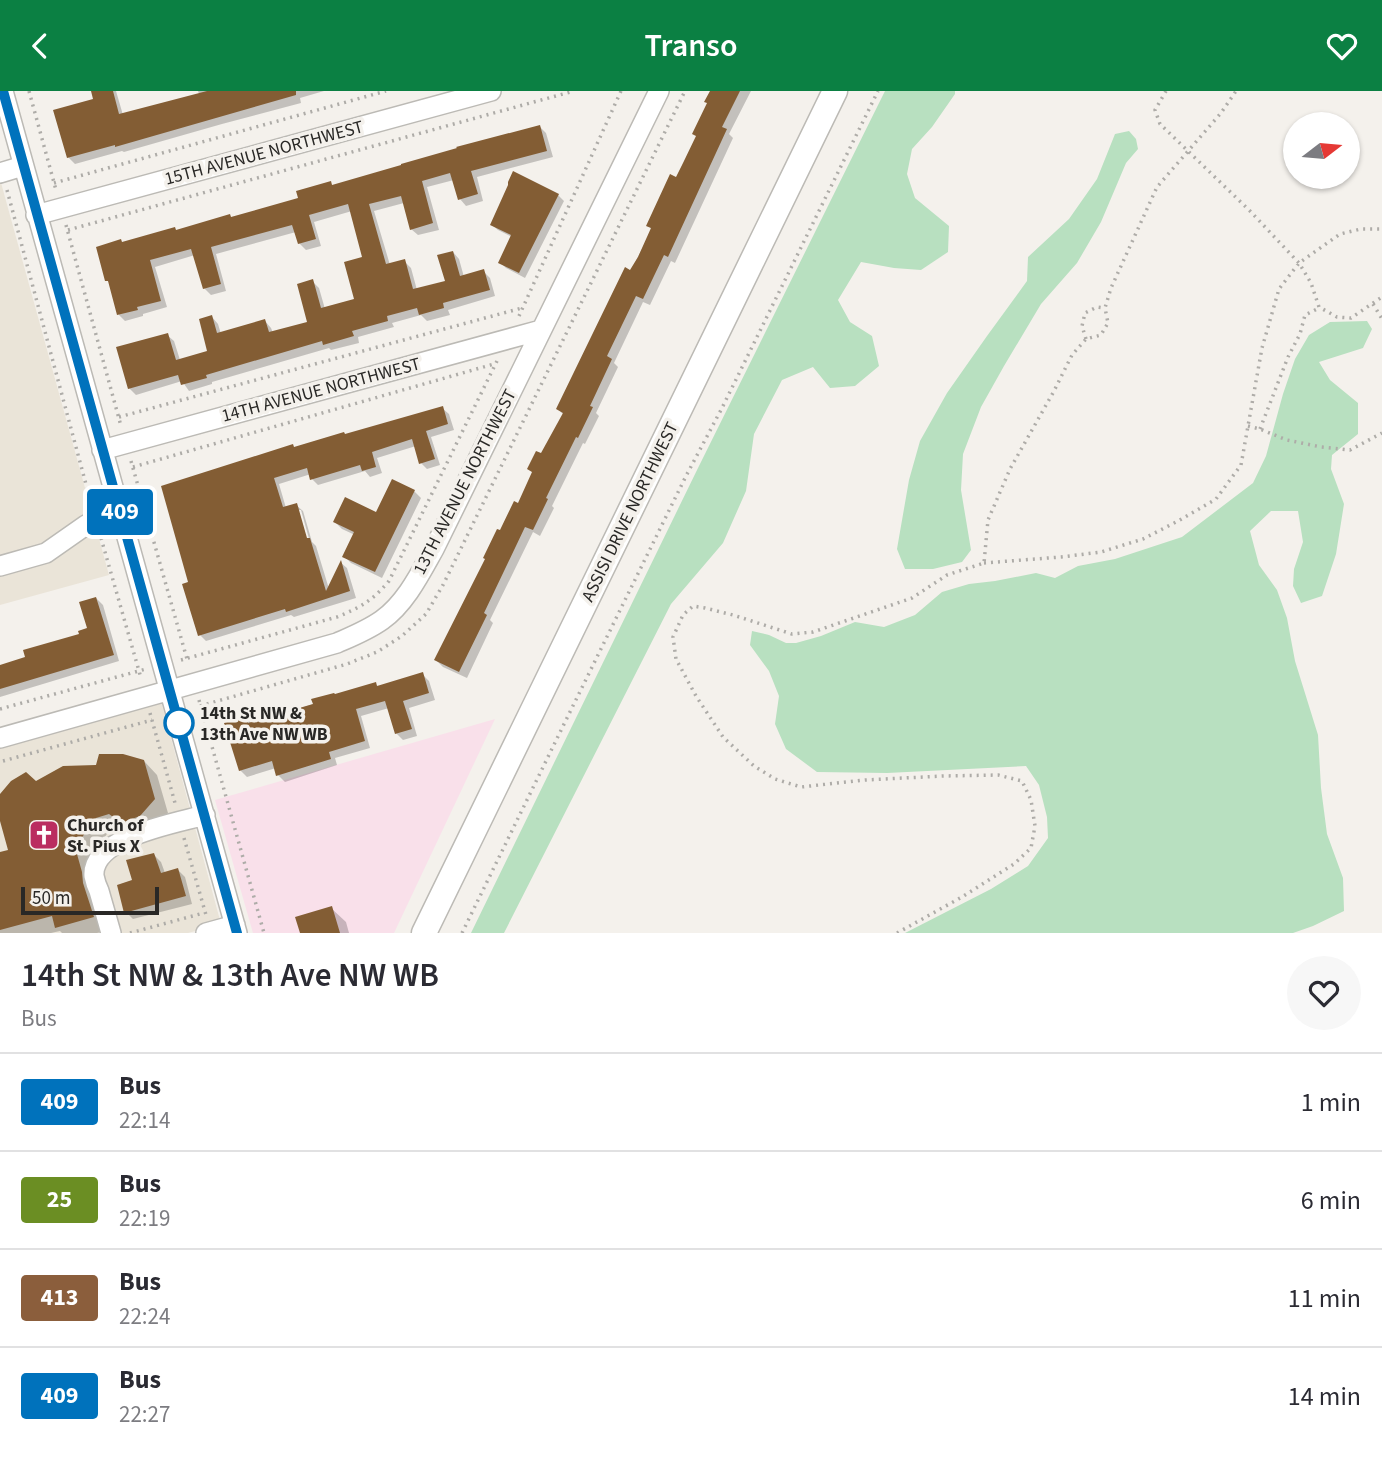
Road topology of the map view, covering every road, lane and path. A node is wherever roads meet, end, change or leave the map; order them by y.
1 (3, 91) edge
2 (29, 91) edge
3 (386, 91) edge
4 (491, 91) edge
5 (574, 91) edge
6 (621, 91) edge
7 (659, 91) edge
8 (835, 91) edge
9 (877, 91) edge
10 (1166, 91) edge
11 (1236, 91) edge
12 (1187, 151) junction
13 (23, 166) junction
14 (1, 172) edge
15 (36, 215) junction
16 (1382, 229) edge
17 (1299, 263) junction
18 (1382, 297) edge
19 (1373, 304) junction
20 (1319, 307) junction
21 (1105, 309) junction
22 (1382, 319) edge
23 (541, 330) junction
24 (1086, 339) junction
25 (1248, 426) junction
26 (1260, 429) junction
27 (1382, 433) edge
28 (102, 450) junction
29 (133, 467) joint
30 (120, 513) junction
31 (96, 520) junction
32 (984, 563) junction
33 (0, 566) edge
34 (170, 690) junction
35 (200, 706) dead end
36 (0, 709) edge
37 (152, 720) dead end
38 (0, 738) edge
39 (3, 761) dead end
40 (205, 815) junction
41 (205, 912) dead end
42 (236, 929) edge
43 (111, 933) edge
44 (130, 933) edge
45 (206, 933) edge
46 (264, 933) edge
47 (424, 933) edge
48 (462, 933) edge
49 (897, 933) edge

1 - 13 street
2 - 3 path
4 - 15 street, 15TH AVENUE NORTHWEST
5 - 6 path
7 - 23 street, 13TH AVENUE NORTHWEST
8 - 47 main road, ASSISI DRIVE NORTHWEST
9 - 48 path
10 - 12 path
11 - 12 path
12 - 17 path
12 - 21 path
13 - 14 street
13 - 15 street
14 - 31 path
15 - 28 street
16 - 17 path
17 - 20 path
17 - 25 path
18 - 19 path
19 - 20 path
19 - 22 path
20 - 26 path
21 - 24 path
21 - 24 path
23 - 28 street, 14TH AVENUE NORTHWEST
23 - 34 street, 13TH AVENUE NORTHWEST
24 - 32 path
25 - 26 path
25 - 32 path
26 - 27 path
28 - 30 street
29 - 29 path
30 - 31 street
30 - 34 street
31 - 33 street
31 - 36 path
32 - 49 path
34 - 38 street, 13TH AVENUE NORTHWEST
34 - 40 street
35 - 46 path
37 - 39 path
40 - 42 street
40 - 43 street
41 - 44 path
42 - 45 street

